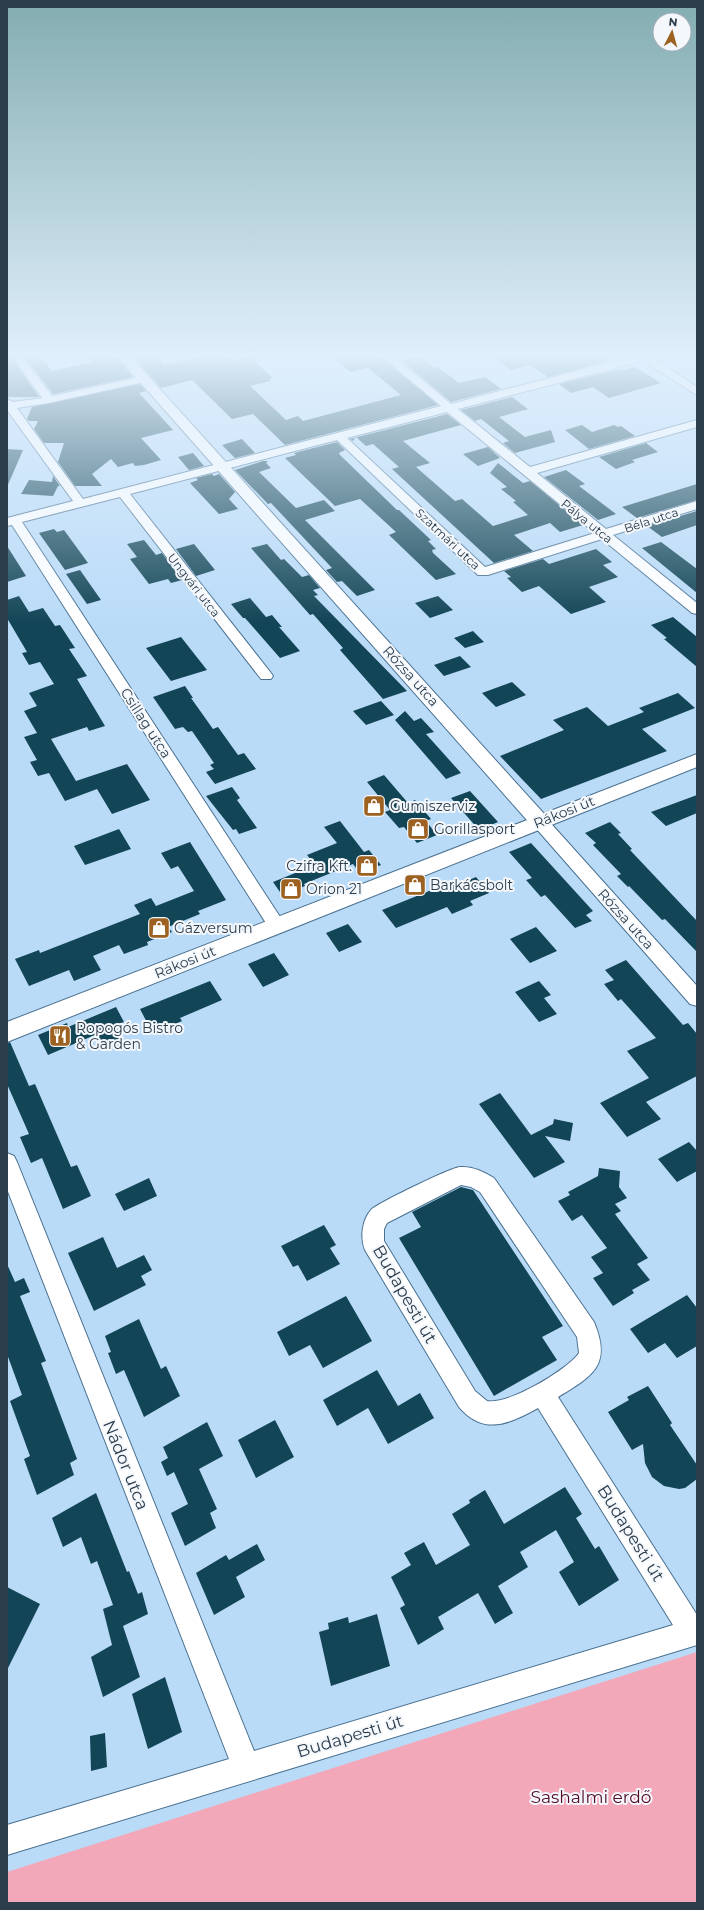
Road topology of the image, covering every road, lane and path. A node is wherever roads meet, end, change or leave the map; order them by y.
1 (37, 444) edge
2 (203, 444) edge
3 (309, 444) edge
4 (348, 444) edge
5 (493, 444) edge
6 (624, 444) edge
7 (224, 467) junction
8 (527, 472) junction
9 (123, 493) junction
10 (80, 503) junction
11 (697, 505) edge
12 (11, 521) edge
13 (604, 535) junction
14 (697, 610) edge
15 (266, 676) dead end
16 (697, 760) edge
17 (540, 822) junction
18 (277, 926) junction
19 (697, 999) edge
20 (7, 1032) edge
21 (7, 1162) edge
22 (542, 1393) junction
23 (695, 1632) edge
24 (246, 1767) junction
25 (7, 1840) edge

1 - 10 street
2 - 7 street, Rózsa utca
3 - 7 street
4 - 13 street, Szatmári utca
5 - 8 street, Pálya utca
6 - 8 street
7 - 9 street
7 - 17 street, Rózsa utca
8 - 13 street, Pálya utca
9 - 10 street
9 - 15 street, Ungvári utca
10 - 12 street
11 - 13 street, Béla utca
12 - 18 street, Csillag utca
13 - 14 street, Pálya utca
16 - 17 street, Rákosi út
17 - 18 street, Rákosi út
17 - 19 street, Rózsa utca
18 - 20 street, Rákosi út
21 - 24 street, Nádor utca
22 - 22 street, Budapesti út
22 - 23 street, Budapesti út
23 - 24 street, Budapesti út
24 - 25 street, Budapesti út

